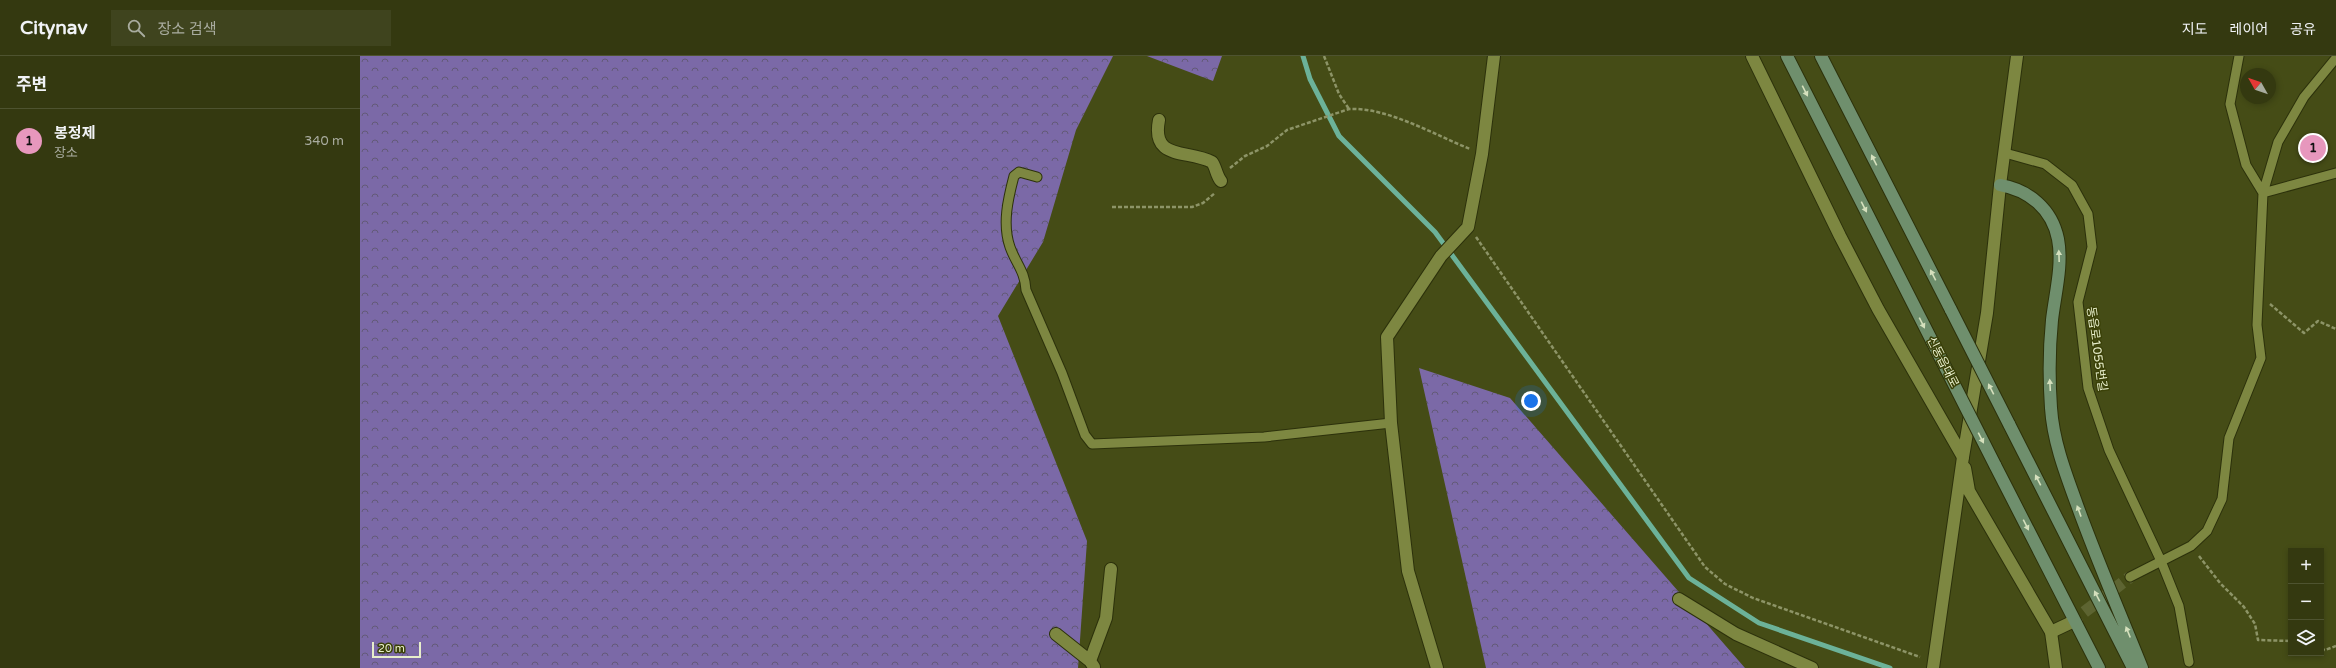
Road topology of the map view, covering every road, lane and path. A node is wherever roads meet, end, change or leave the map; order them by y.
1 (1324, 56) edge
2 (1494, 56) edge
3 (1752, 56) edge
4 (1787, 56) edge
5 (1821, 56) edge
6 (2017, 56) edge
7 (2239, 56) edge
8 (2336, 58) edge
9 (1349, 109) junction
10 (1159, 120) dead end
11 (1319, 120) dead end
12 (2005, 153) junction
13 (1482, 154) junction
14 (2336, 173) edge
15 (1036, 176) dead end
16 (1221, 181) dead end
17 (2000, 185) junction
18 (2263, 193) junction
19 (1465, 230) junction
20 (2258, 295) junction
21 (2336, 328) edge
22 (1391, 423) junction
23 (1963, 457) junction
24 (2191, 546) junction
25 (2161, 561) junction
26 (1111, 569) dead end
27 (2130, 577) tunnel mouth
28 (1679, 599) dead end
29 (2070, 623) tunnel mouth
30 (2051, 632) junction
31 (1056, 634) dead end
32 (2288, 641) edge
33 (2336, 646) edge
34 (2324, 650) edge
35 (2189, 662) dead end
36 (1092, 664) edge
37 (1933, 665) edge
38 (1436, 668) edge
39 (1812, 668) edge
40 (2056, 668) edge
41 (2099, 668) edge
42 (2133, 668) edge
43 (2142, 668) edge

1 - 9 path
2 - 13 street
3 - 23 street
4 -> 41 main road, 신동읍대로, bridge
42 -> 5 main road, bridge
6 - 12 street
7 - 18 lane
8 - 18 lane
9 - 11 path
9 - 13 path
10 - 16 street
12 - 17 street
12 - 25 lane, 동읍로1055번길
13 - 19 street
14 - 18 lane
15 - 22 lane
17 - 23 street
43 -> 17 main road
18 - 20 lane
19 - 22 street
19 - 37 path
20 - 21 path
20 - 24 lane
22 - 38 street
23 - 30 street
23 - 37 street
24 - 25 lane
24 - 32 path
25 - 27 lane
25 - 35 lane, 동읍로1055번길
26 - 36 street
28 - 39 street
29 - 30 street
30 - 40 street
31 - 36 street
33 - 34 path

